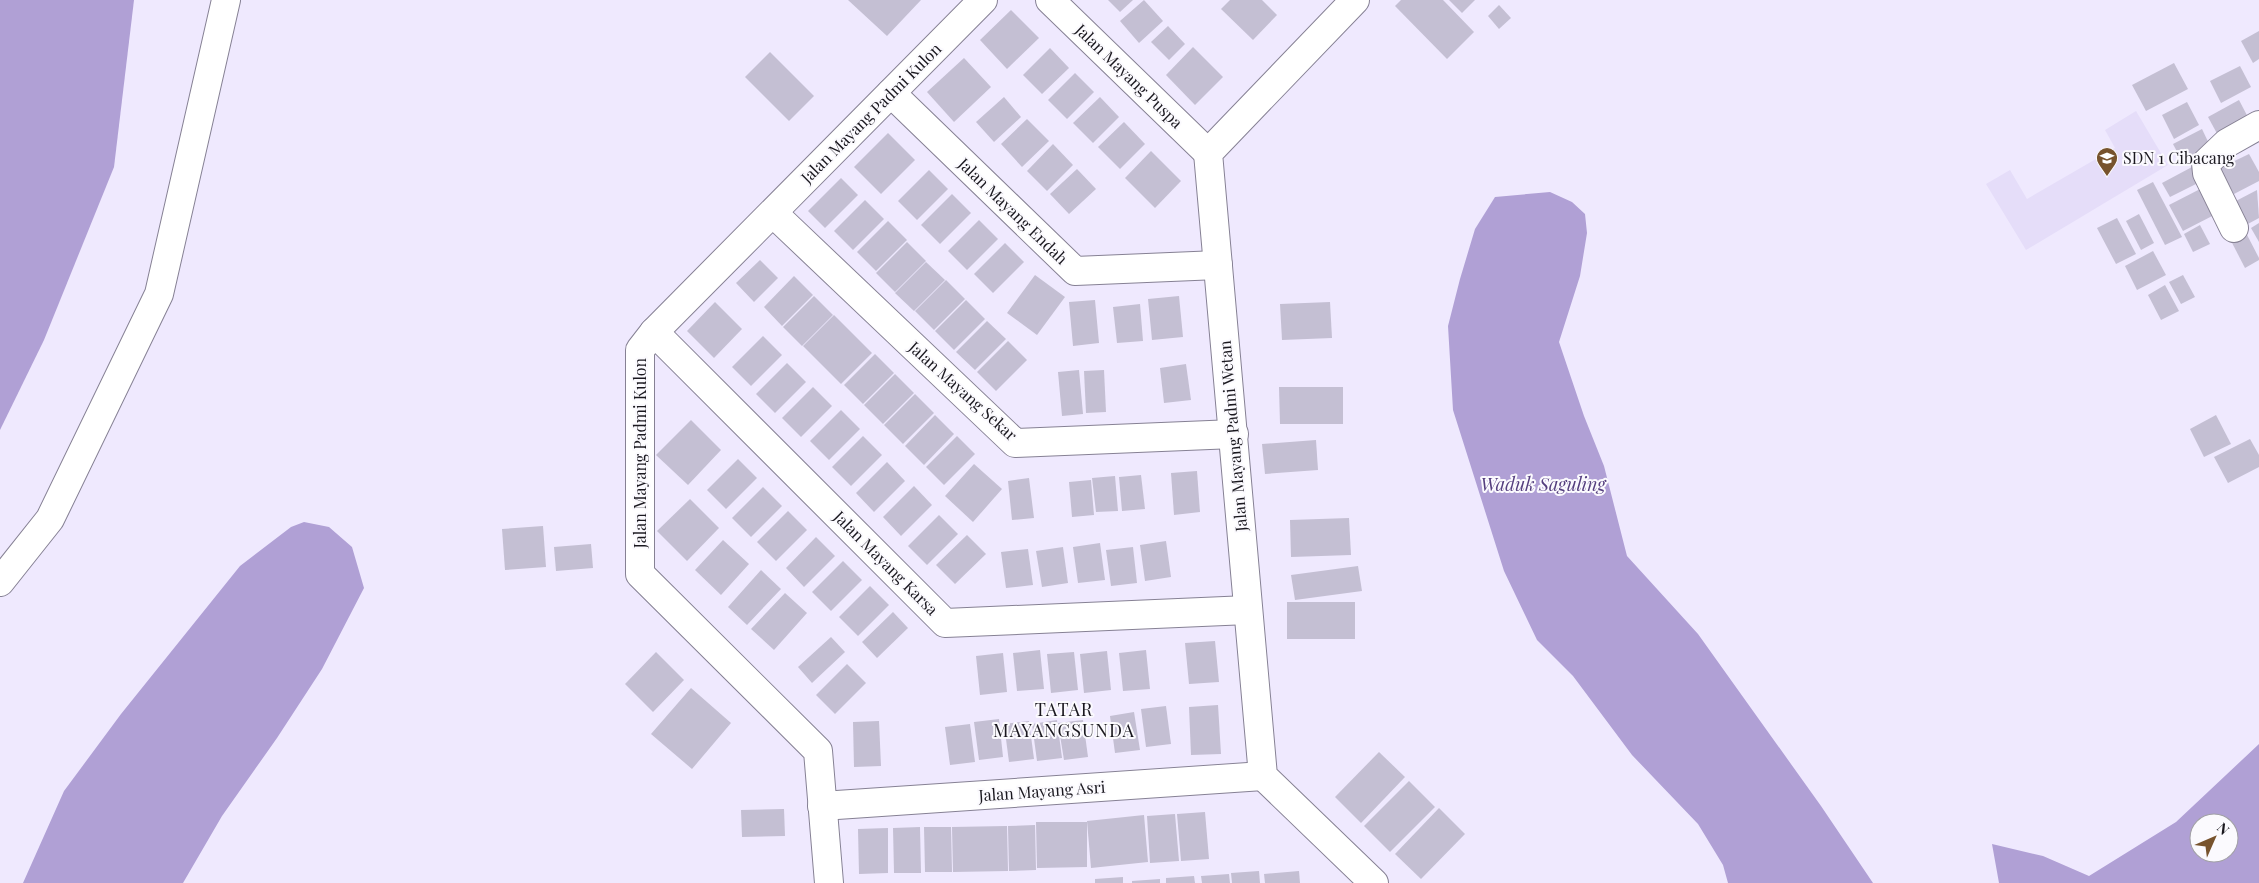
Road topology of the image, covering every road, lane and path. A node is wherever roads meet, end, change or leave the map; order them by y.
1 (226, 0) edge
2 (983, 0) edge
3 (1050, 0) edge
4 (1347, 3) edge
5 (891, 93) junction
6 (2259, 125) edge
7 (1208, 153) junction
8 (773, 213) junction
9 (2234, 228) dead end
10 (1218, 265) junction
11 (654, 332) junction
12 (1234, 434) junction
13 (0, 582) edge
14 (1248, 610) junction
15 (1262, 776) junction
16 (822, 806) junction
17 (829, 883) edge
18 (1374, 883) edge

1 - 13 street
2 - 5 street, Jalan Mayang Padmi Kulon
3 - 7 street, Jalan Mayang Puspa
4 - 7 street
5 - 8 street, Jalan Mayang Padmi Kulon
5 - 10 street, Jalan Mayang Endah
6 - 9 street
7 - 10 street, Jalan Mayang Padmi Wetan
8 - 11 street, Jalan Mayang Padmi Kulon
8 - 12 street, Jalan Mayang Sekar
10 - 12 street, Jalan Mayang Padmi Wetan
11 - 14 street, Jalan Mayang Karsa
11 - 16 street, Jalan Mayang Padmi Kulon
12 - 14 street, Jalan Mayang Padmi Wetan
14 - 15 street, Jalan Mayang Padmi Wetan
15 - 16 street, Jalan Mayang Asri
15 - 18 street
16 - 17 street, Jalan Mayang Padmi Kulon

